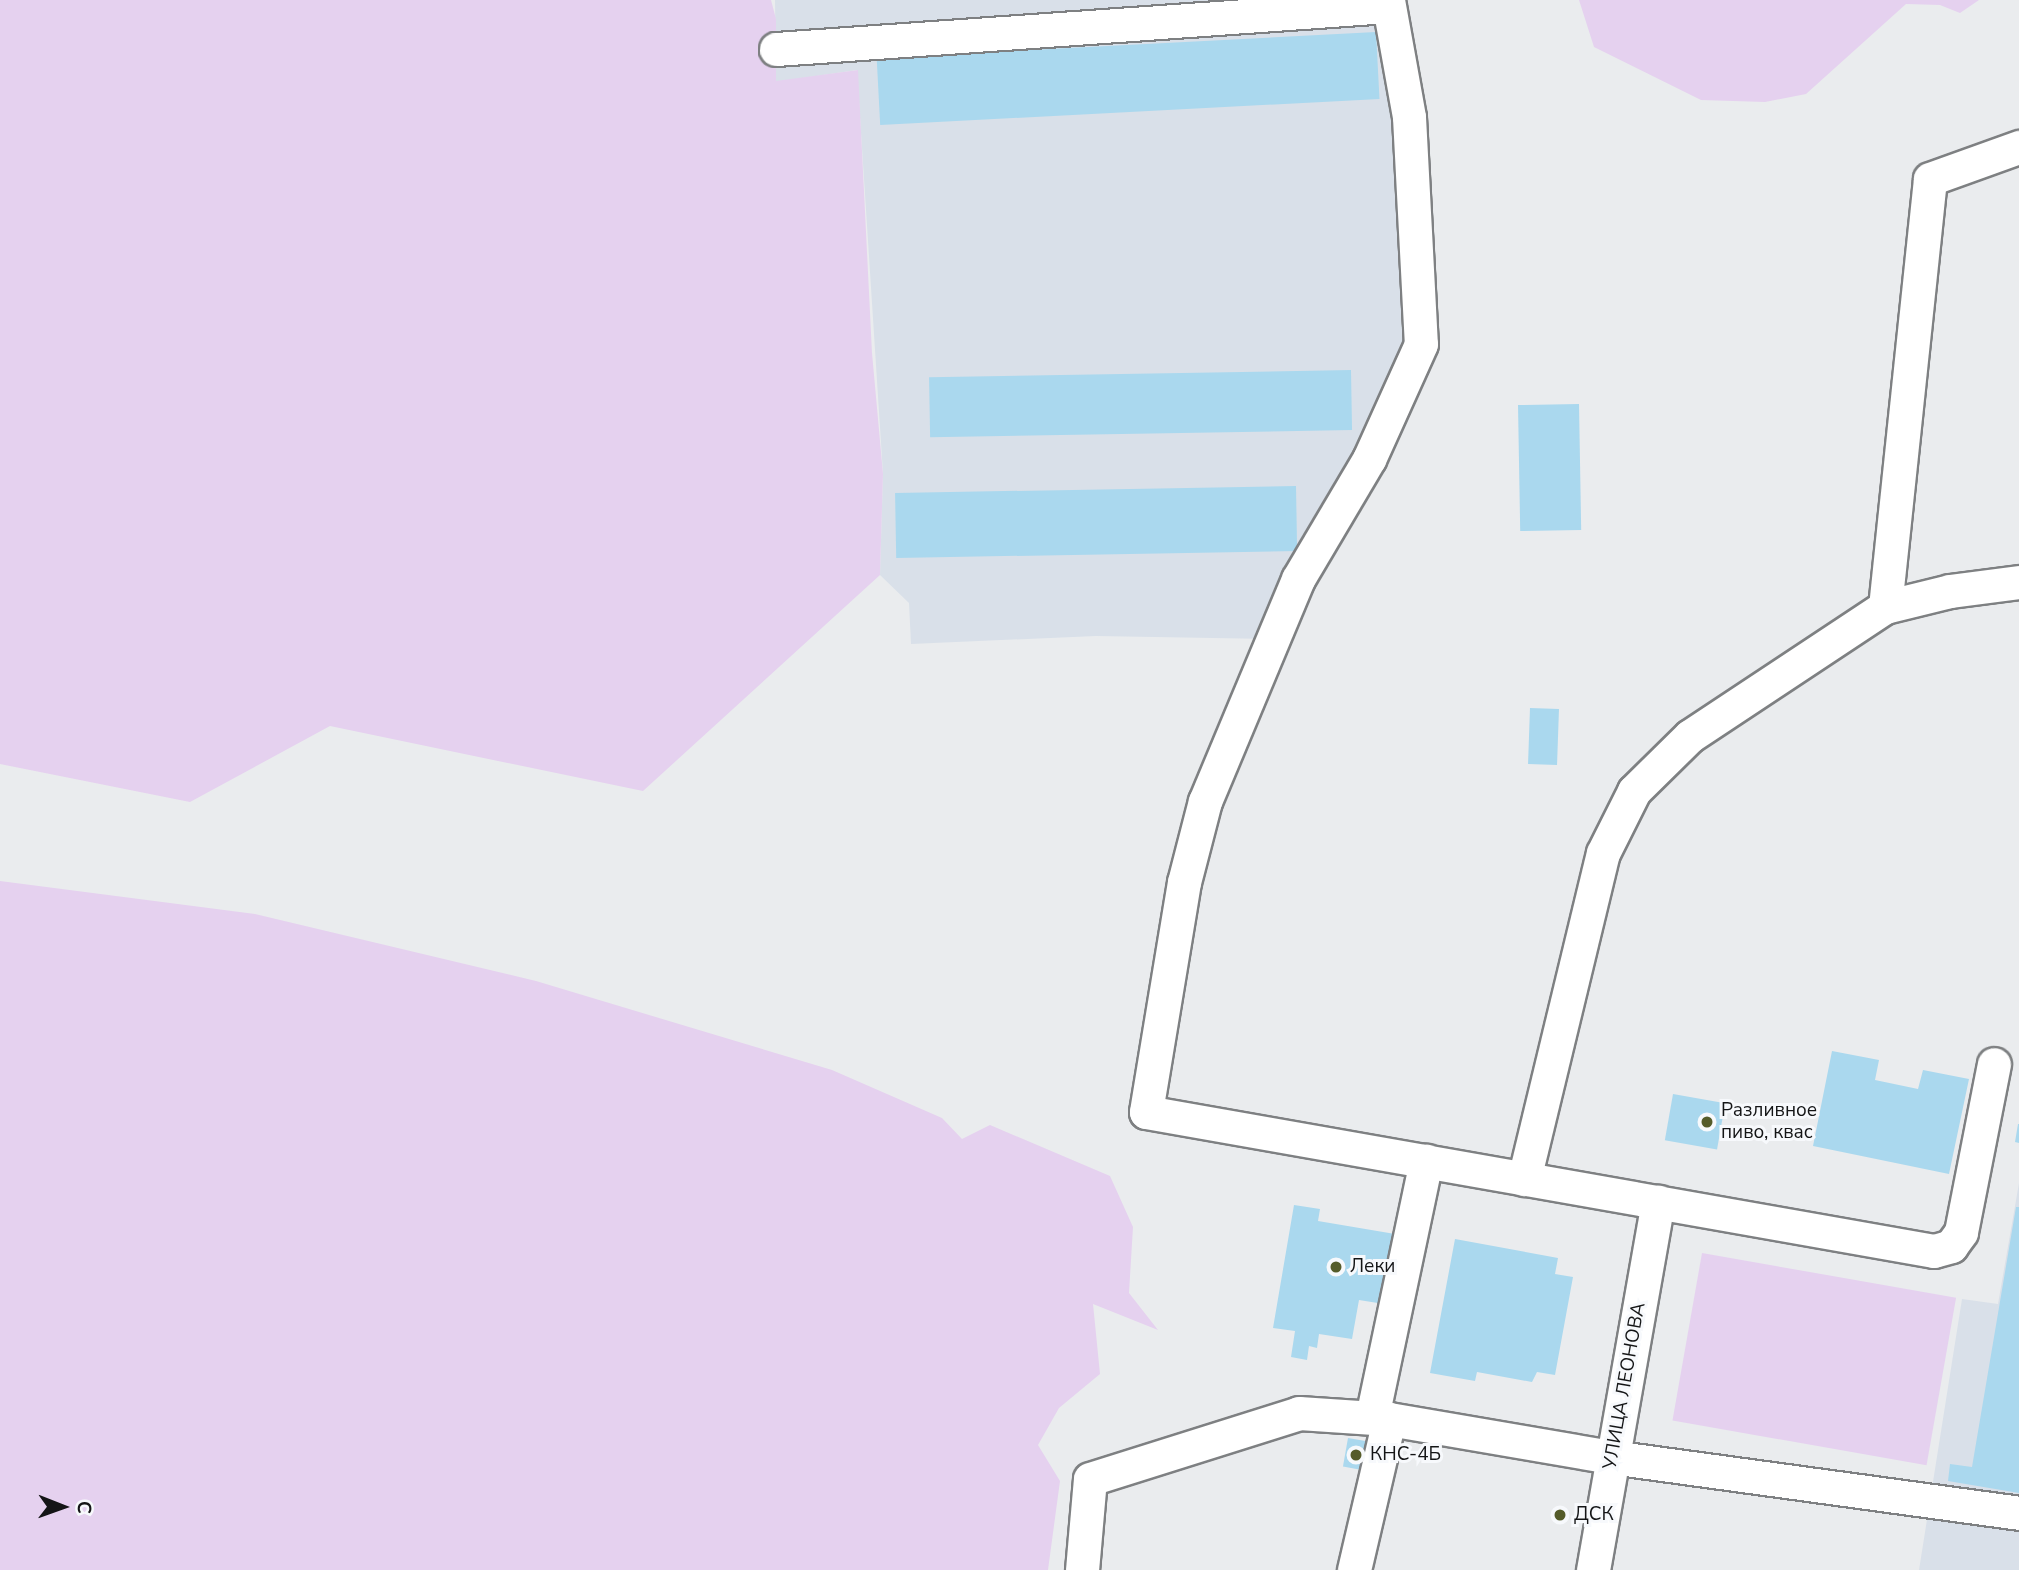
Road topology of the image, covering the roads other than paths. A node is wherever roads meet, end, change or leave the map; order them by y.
1 (1388, 3) edge
2 (776, 49) dead end
3 (2019, 147) edge
4 (2019, 582) edge
5 (1885, 607) junction
6 (1994, 1064) dead end
7 (1426, 1161) junction
8 (1524, 1179) junction
9 (1658, 1202) junction
10 (1381, 1418) junction
11 (1611, 1457) junction
12 (2019, 1513) edge
13 (1082, 1570) edge
14 (1354, 1570) edge
15 (1593, 1570) edge

1 - 2 street
1 - 7 street
3 - 5 street
4 - 5 street
5 - 8 street
6 - 9 street
7 - 8 street
7 - 10 street
8 - 9 street
9 - 11 street, УЛИЦА ЛЕОНОВА
10 - 11 street
10 - 13 street
10 - 14 street
11 - 12 street
11 - 15 street, УЛИЦА ЛЕОНОВА

